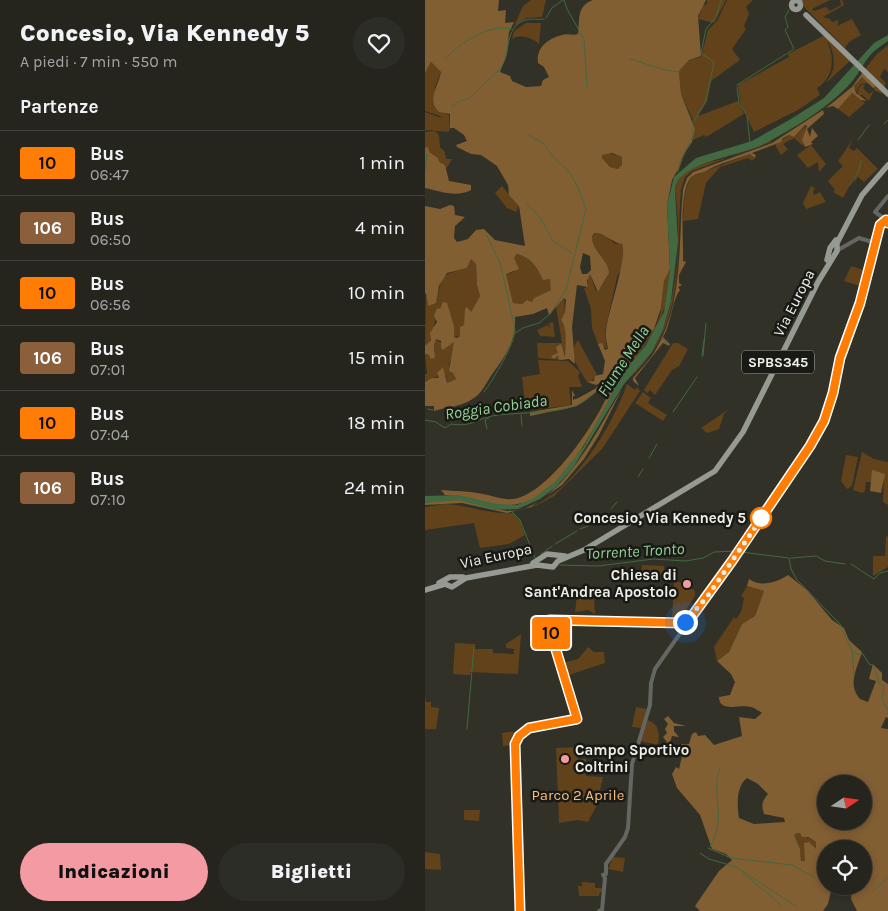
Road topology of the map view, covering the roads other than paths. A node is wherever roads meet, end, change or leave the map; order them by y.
1 (796, 2) edge
2 (888, 94) edge
3 (888, 163) edge
4 (888, 196) edge
5 (876, 243) junction
6 (837, 249) junction
7 (713, 468) junction
8 (555, 556) junction
9 (542, 558) junction
10 (556, 563) junction
11 (544, 566) junction
12 (452, 581) junction
13 (425, 589) edge
14 (601, 910) edge

1 - 2 main road
3 - 6 main road, Via Europa / SPBS345
3 - 6 main road, Via Europa / SPBS345
4 - 5 street
5 - 6 street
5 - 14 street
6 - 7 main road, Via Europa / SPBS345
7 - 8 main road, Via Europa / SPBS345
7 - 10 main road, Via Europa / SPBS345
8 - 9 main road, Via Europa / SPBS345
8 - 10 main road, Via Europa
9 - 11 main road, Via Europa
9 - 12 main road, Via Europa / SPBS345
10 - 11 main road, Via Europa / SPBS345
11 - 12 main road, Via Europa / SPBS345
12 - 13 main road, Via Europa / SPBS345

